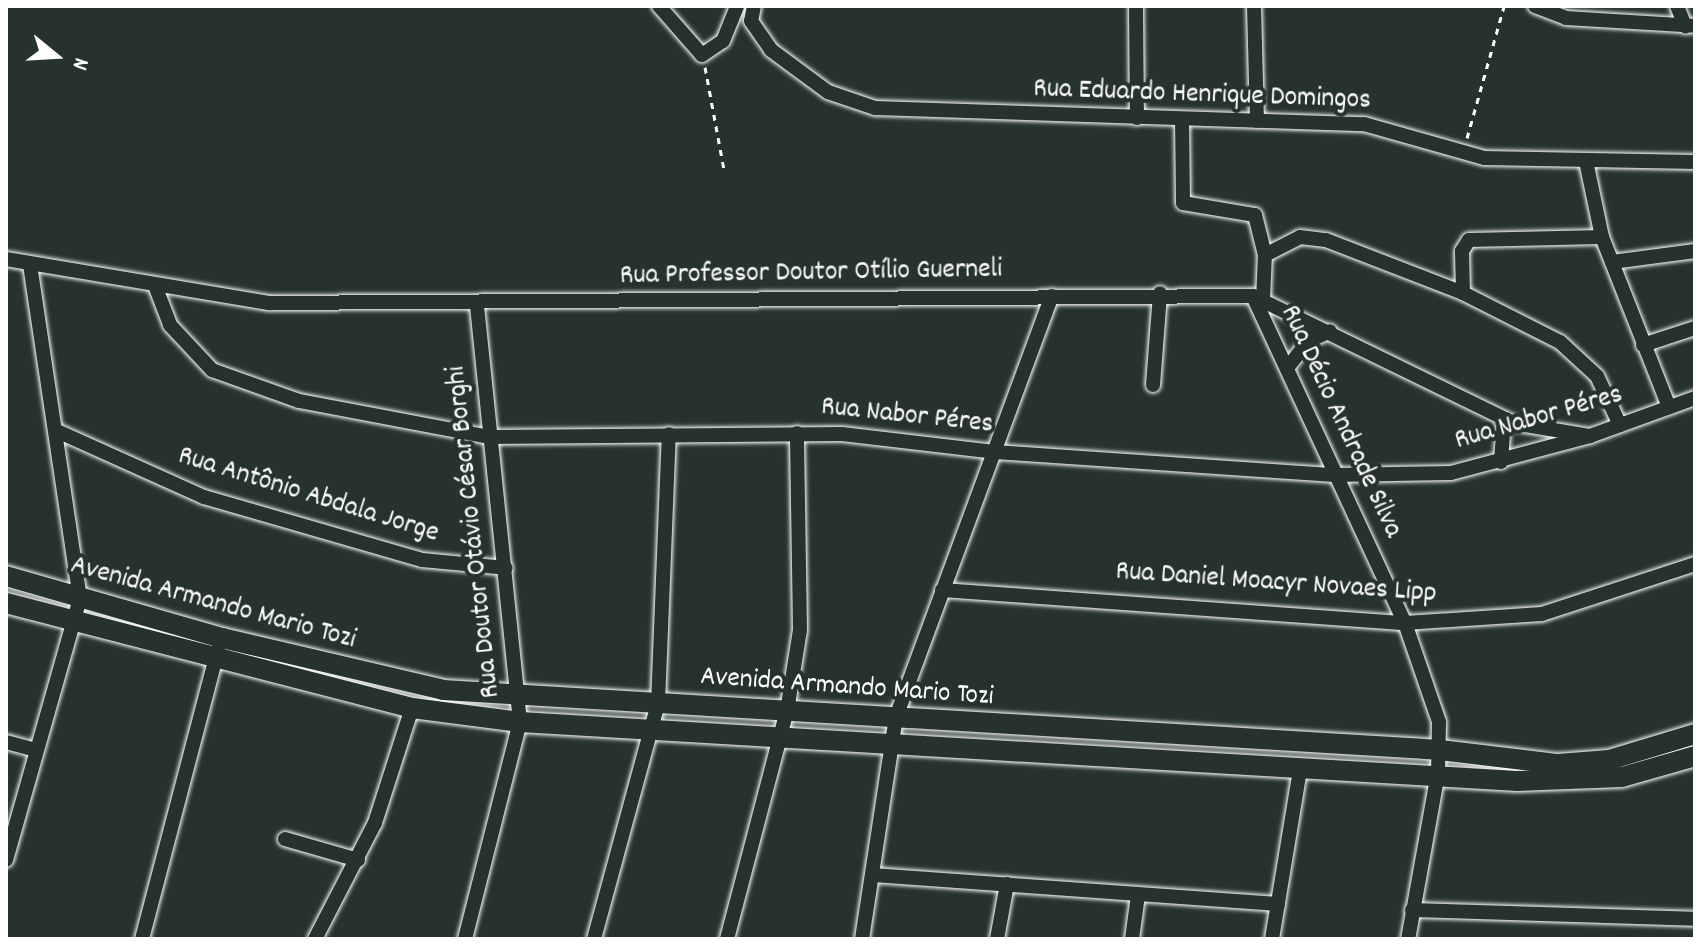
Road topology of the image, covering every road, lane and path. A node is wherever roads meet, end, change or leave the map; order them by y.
1 (659, 6) edge
2 (737, 6) edge
3 (754, 6) edge
4 (1136, 6) edge
5 (1254, 6) edge
6 (1504, 6) edge
7 (1535, 6) edge
8 (1677, 6) edge
9 (1690, 26) edge
10 (702, 55) junction
11 (1137, 118) junction
12 (1182, 119) junction
13 (1257, 121) junction
14 (1463, 153) junction
15 (1586, 161) junction
16 (1695, 162) edge
17 (724, 170) dead end
18 (1602, 237) junction
19 (1695, 251) edge
20 (1265, 255) junction
21 (6, 259) edge
22 (1612, 262) junction
23 (30, 264) junction
24 (156, 288) junction
25 (1160, 293) junction
26 (1463, 293) junction
27 (1052, 296) junction
28 (1258, 298) junction
29 (477, 304) junction
30 (1695, 328) edge
31 (1330, 331) junction
32 (1643, 345) junction
33 (1288, 367) junction
34 (1153, 385) dead end
35 (1695, 398) edge
36 (1669, 407) junction
37 (1504, 419) junction
38 (1620, 425) junction
39 (57, 431) junction
40 (797, 433) junction
41 (669, 434) junction
42 (1590, 436) junction
43 (489, 437) junction
44 (995, 452) junction
45 (1501, 462) junction
46 (1334, 475) junction
47 (1695, 564) edge
48 (506, 568) junction
49 (6, 576) edge
50 (942, 590) junction
51 (80, 599) junction
52 (6, 603) edge
53 (74, 622) junction
54 (1405, 623) junction
55 (222, 638) junction
56 (215, 663) junction
57 (520, 697) junction
58 (658, 704) junction
59 (412, 708) junction
60 (787, 711) junction
61 (896, 717) junction
62 (520, 722) junction
63 (652, 730) junction
64 (1695, 734) edge
65 (778, 737) junction
66 (6, 742) edge
67 (894, 745) junction
68 (36, 750) junction
69 (1440, 750) junction
70 (1695, 756) edge
71 (1300, 769) junction
72 (1438, 773) junction
73 (11, 824) edge
74 (285, 839) dead end
75 (6, 860) edge
76 (358, 860) junction
77 (873, 875) junction
78 (1007, 884) junction
79 (1138, 895) junction
80 (1278, 904) junction
81 (1412, 910) junction
82 (1695, 919) edge
83 (142, 939) edge
84 (315, 939) edge
85 (465, 939) edge
86 (594, 939) edge
87 (727, 939) edge
88 (862, 939) edge
89 (997, 939) edge
90 (1132, 939) edge
91 (1272, 939) edge
92 (1408, 939) edge

1 - 10 street
2 - 10 street
3 - 11 street, Rua Eduardo Henrique Domingos
4 - 11 street
5 - 13 street
6 - 14 path
7 - 9 street
8 - 9 street
10 - 17 path
11 - 12 street, Rua Eduardo Henrique Domingos
12 - 13 street, Rua Eduardo Henrique Domingos
12 - 20 street
13 - 14 street, Rua Eduardo Henrique Domingos
14 - 15 street, Rua Eduardo Henrique Domingos
15 - 16 street, Rua Eduardo Henrique Domingos
15 - 18 street
18 - 22 street
18 - 26 street
19 - 22 street
20 - 26 street
20 - 28 street
21 - 23 street, Rua Professor Doutor Otílio Guerneli
22 - 32 street
23 - 24 street, Rua Professor Doutor Otílio Guerneli
23 - 39 street
24 - 29 street, Rua Professor Doutor Otílio Guerneli
24 - 43 street, Rua Nabor Péres
25 - 27 street, Rua Professor Doutor Otílio Guerneli
25 - 28 street, Rua Professor Doutor Otílio Guerneli
25 - 34 street
26 - 38 street
27 - 29 street, Rua Professor Doutor Otílio Guerneli
27 - 44 street
28 - 31 street, Rua Professor Doutor Otílio Guerneli
28 - 33 street, Rua Décio Andrade Silva
29 - 43 street, Rua Doutor Otávio César Borghi
30 - 32 street
31 - 33 street
31 - 37 street, Rua Professor Doutor Otílio Guerneli
32 - 36 street
33 - 46 street, Rua Décio Andrade Silva
35 - 36 street, Rua Nabor Péres
36 - 38 street, Rua Nabor Péres
37 - 42 street, Rua Professor Doutor Otílio Guerneli
37 - 45 street
38 - 42 street, Rua Nabor Péres
39 - 48 street, Rua Antônio Abdala Jorge
39 - 51 street
40 - 41 street, Rua Nabor Péres
40 - 44 street, Rua Nabor Péres
40 - 60 street
41 - 43 street, Rua Nabor Péres
41 - 58 street
42 - 45 street, Rua Nabor Péres
43 - 48 street, Rua Doutor Otávio César Borghi
44 - 46 street, Rua Nabor Péres
44 - 50 street
45 - 46 street, Rua Nabor Péres
46 - 54 street, Rua Décio Andrade Silva
47 - 54 street, Rua Daniel Moacyr Novaes Lipp
48 - 57 street, Rua Doutor Otávio César Borghi
49 - 51 street, Avenida Armando Mario Tozi
50 - 54 street, Rua Daniel Moacyr Novaes Lipp
50 - 61 street
51 - 53 street
51 - 55 street, Avenida Armando Mario Tozi
52 - 53 street, Avenida Armando Mario Tozi
53 - 56 street, Avenida Armando Mario Tozi
53 - 68 street
54 - 69 street, Rua Décio Andrade Silva
55 - 56 street
55 - 57 street, Avenida Armando Mario Tozi
56 - 59 street, Avenida Armando Mario Tozi
56 - 83 street
57 - 58 street, Avenida Armando Mario Tozi
57 - 62 street, Rua Doutor Otávio César Borghi
58 - 60 street, Avenida Armando Mario Tozi
58 - 63 street
59 - 62 street, Avenida Armando Mario Tozi
59 - 76 street
60 - 61 street, Avenida Armando Mario Tozi
60 - 65 street
61 - 67 street
61 - 69 street, Avenida Armando Mario Tozi
62 - 63 street, Avenida Armando Mario Tozi
62 - 85 street, Rua Doutor Otávio César Borghi
63 - 65 street, Avenida Armando Mario Tozi
63 - 86 street
64 - 69 street, Avenida Armando Mario Tozi
65 - 67 street, Avenida Armando Mario Tozi
65 - 87 street
66 - 68 street
67 - 71 street, Avenida Armando Mario Tozi
67 - 77 street
68 - 73 street
69 - 72 street, Rua Décio Andrade Silva
70 - 72 street, Avenida Armando Mario Tozi
71 - 72 street, Avenida Armando Mario Tozi
71 - 80 street
72 - 81 street
73 - 75 street
74 - 76 street
76 - 84 street
77 - 78 street
77 - 88 street
78 - 79 street
78 - 89 street
79 - 80 street
79 - 90 street
80 - 91 street
81 - 82 street
81 - 92 street

